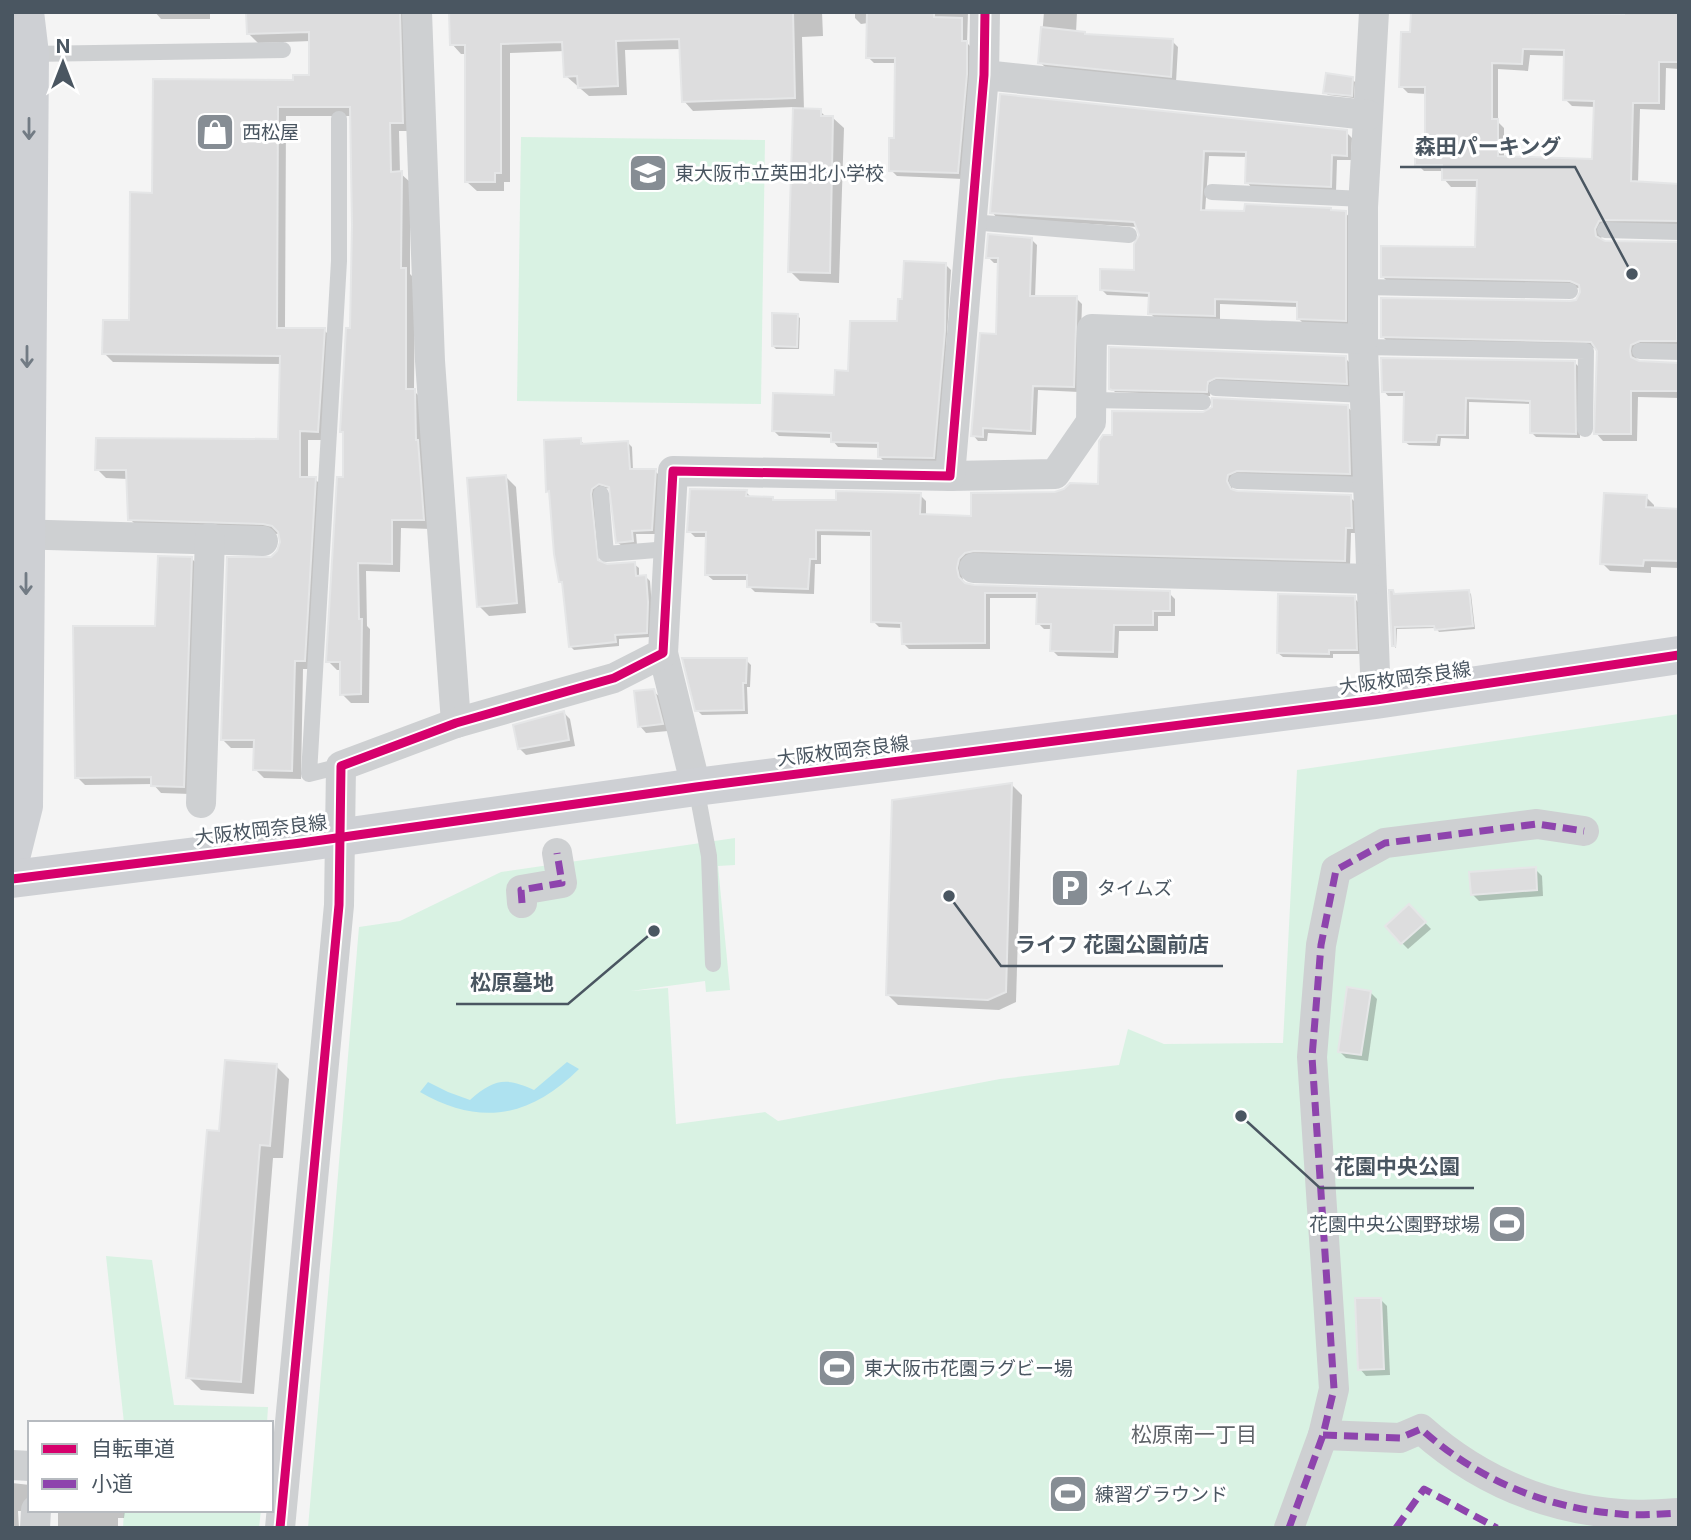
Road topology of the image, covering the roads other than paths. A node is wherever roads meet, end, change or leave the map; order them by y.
1 (25, 12) edge
2 (417, 12) edge
3 (985, 12) edge
4 (1374, 12) edge
5 (283, 50) dead end
6 (21, 54) edge
7 (984, 75) junction
8 (1367, 115) junction
9 (340, 119) dead end
10 (1212, 192) dead end
11 (1364, 199) junction
12 (971, 222) junction
13 (1605, 230) dead end
14 (1679, 232) edge
15 (1129, 235) dead end
16 (1363, 287) junction
17 (1570, 291) dead end
18 (1363, 343) junction
19 (1640, 351) dead end
20 (1679, 352) edge
21 (1216, 388) dead end
22 (1365, 396) junction
23 (1091, 400) junction
24 (1203, 402) dead end
25 (1585, 429) dead end
26 (950, 476) junction
27 (1237, 481) dead end
28 (1367, 485) junction
29 (601, 494) dead end
30 (19, 534) edge
31 (210, 538) junction
32 (263, 541) dead end
33 (669, 549) junction
34 (974, 568) dead end
35 (1371, 579) junction
36 (663, 653) junction
37 (1679, 655) edge
38 (1376, 700) junction
39 (456, 723) junction
40 (341, 766) junction
41 (696, 787) junction
42 (201, 803) dead end
43 (1584, 831) dead end
44 (341, 837) junction
45 (557, 853) dead end
46 (12, 854) edge
47 (12, 879) edge
48 (522, 903) dead end
49 (713, 964) dead end
50 (1323, 1436) junction
51 (1679, 1513) edge
52 (280, 1528) edge
53 (1289, 1528) edge

1 - 6 main road
2 - 39 street
3 - 7 street
4 - 8 street
5 - 6 lane
6 -> 30 main road
7 - 8 street
7 - 12 street
8 - 11 street
9 - 40 lane
10 - 11 lane
11 - 16 street
12 - 15 lane
12 - 26 street
13 - 14 lane
16 - 17 lane
16 - 18 street
18 - 22 street
18 - 23 street
18 - 25 lane
19 - 20 lane
21 - 22 lane
22 - 28 street
23 - 24 lane
23 - 26 street
26 - 33 street
27 - 28 lane
28 - 35 street
29 - 33 lane
30 - 31 street
30 -> 46 main road
31 - 32 street
31 - 42 street
33 - 36 street
34 - 35 street
35 - 38 street
36 - 39 street
36 - 41 street
37 - 38 main road, 大阪枚岡奈良線
38 - 41 main road, 大阪枚岡奈良線
39 - 40 street
40 - 44 street
41 - 44 main road, 大阪枚岡奈良線
41 - 49 lane
43 - 50 street
44 - 47 main road, 大阪枚岡奈良線
44 - 52 street
45 - 48 street
50 - 51 street
50 - 53 street

